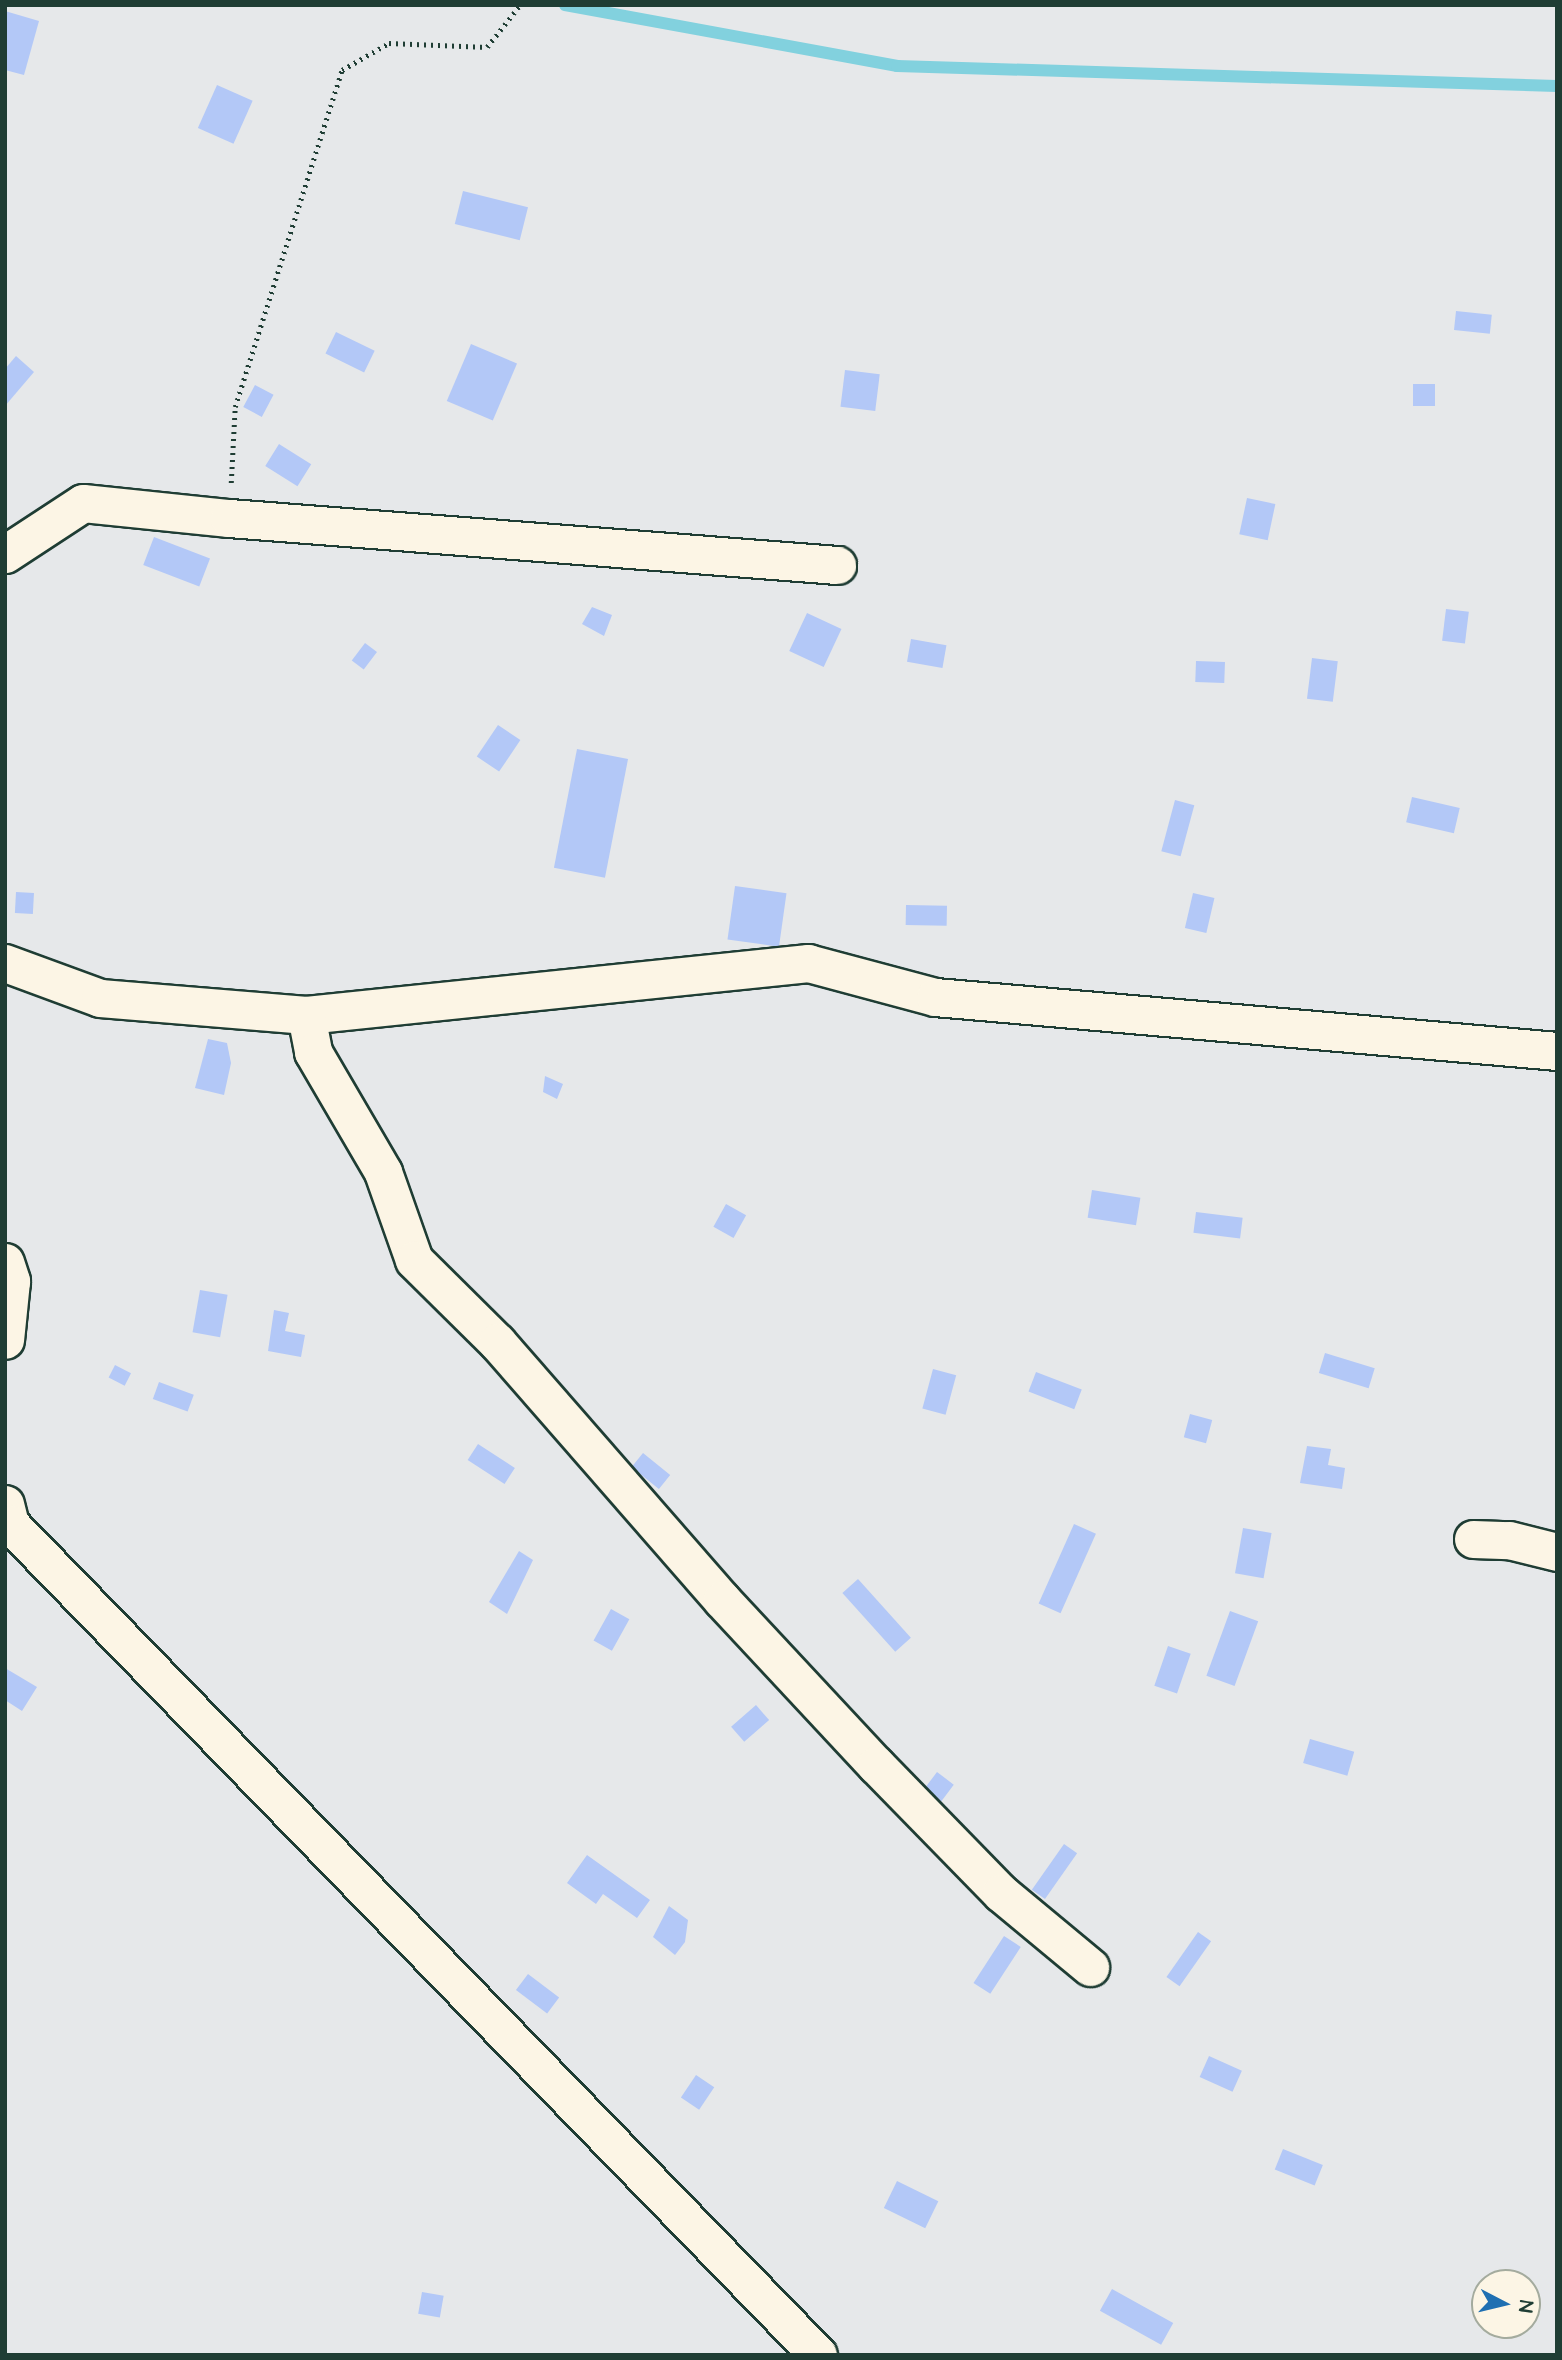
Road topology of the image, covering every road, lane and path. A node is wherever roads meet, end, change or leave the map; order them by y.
1 (520, 5) edge
2 (229, 518) junction
3 (5, 554) edge
4 (837, 565) dead end
5 (5, 963) edge
6 (306, 1015) junction
7 (1557, 1051) edge
8 (5, 1262) edge
9 (5, 1340) edge
10 (5, 1504) edge
11 (1473, 1539) dead end
12 (1557, 1552) edge
13 (1090, 1966) dead end
14 (818, 2355) edge

1 - 2 path
2 - 3 street
2 - 4 street
5 - 6 street
6 - 7 street
6 - 13 street
8 - 9 street
10 - 14 street
11 - 12 street

